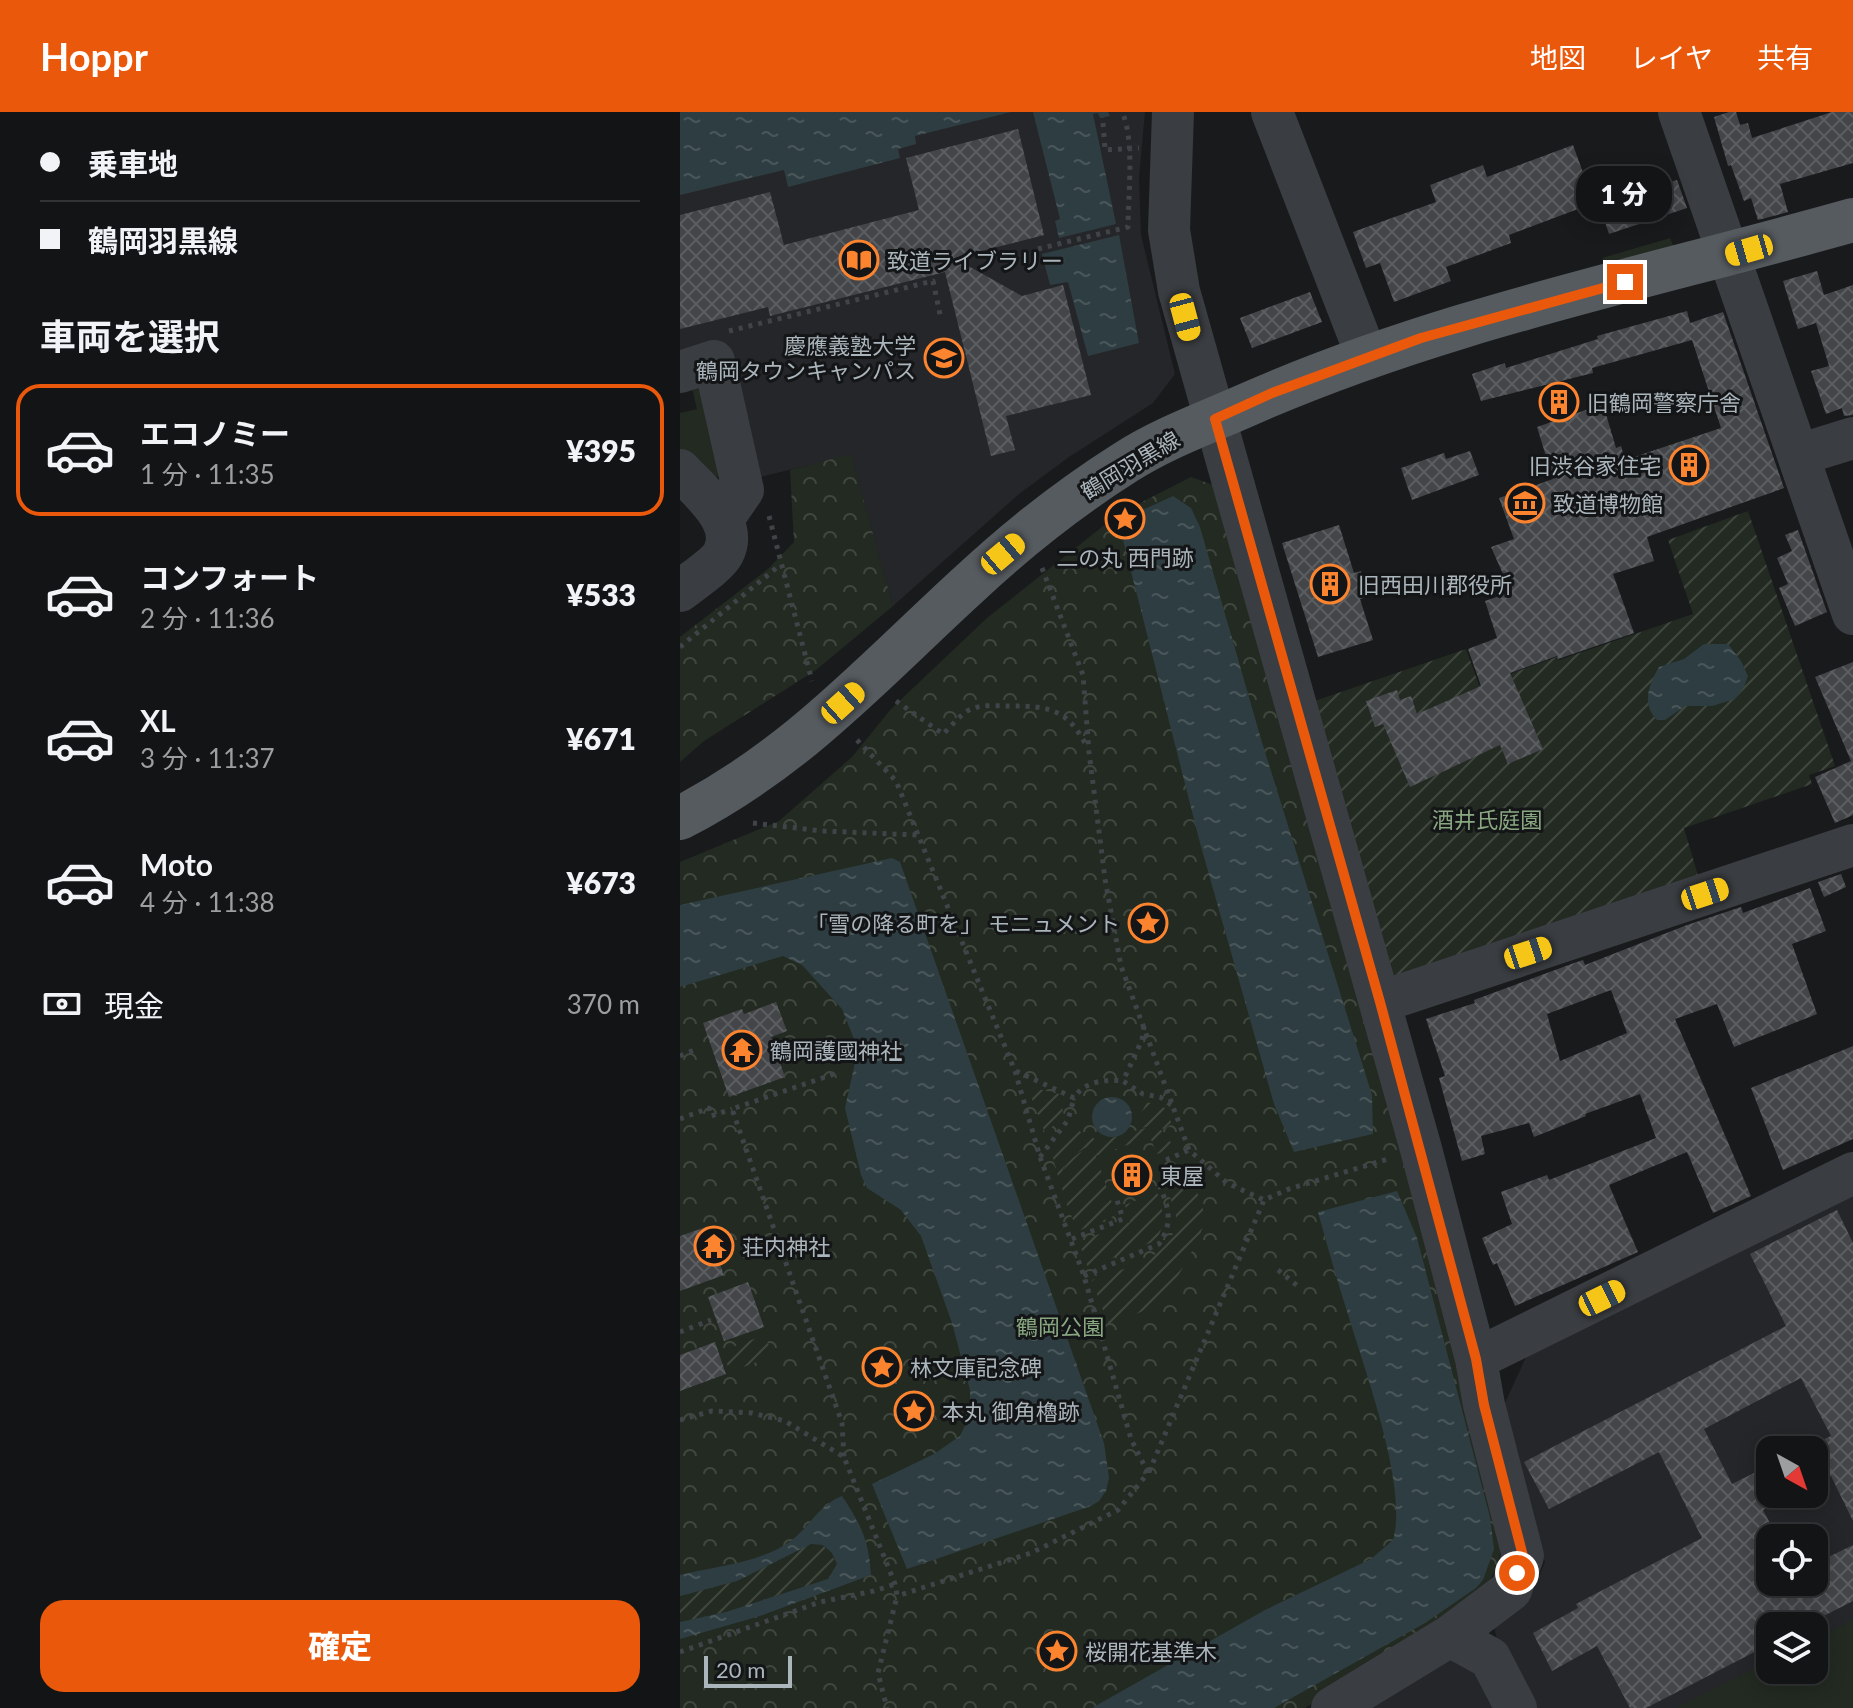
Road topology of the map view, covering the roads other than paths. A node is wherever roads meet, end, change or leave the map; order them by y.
1 (1173, 112) edge
2 (1272, 112) edge
3 (1679, 112) edge
4 (1853, 220) edge
5 (1729, 255) junction
6 (1367, 357) junction
7 (680, 372) edge
8 (1215, 419) junction
9 (1853, 438) edge
10 (1798, 455) junction
11 (680, 470) edge
12 (723, 519) junction
13 (1842, 545) edge
14 (680, 591) edge
15 (1853, 614) edge
16 (680, 818) edge
17 (1853, 845) edge
18 (1380, 1002) junction
19 (1853, 1173) edge
20 (1476, 1359) junction
21 (1450, 1636) junction
22 (1332, 1708) edge
23 (1516, 1708) edge

1 - 8 street
2 - 6 street
3 - 5 street
4 - 5 main road, 鶴岡羽黒線
5 - 6 main road, 鶴岡羽黒線
5 - 10 street
6 - 8 main road, 鶴岡羽黒線
7 - 12 street
8 - 16 main road, 鶴岡羽黒線
8 - 18 street
9 - 10 street
10 - 13 street
11 - 12 street
12 - 14 street
13 - 15 street
17 - 18 street
18 - 20 street
19 - 20 street
20 - 21 street
21 - 22 street
21 - 23 street

